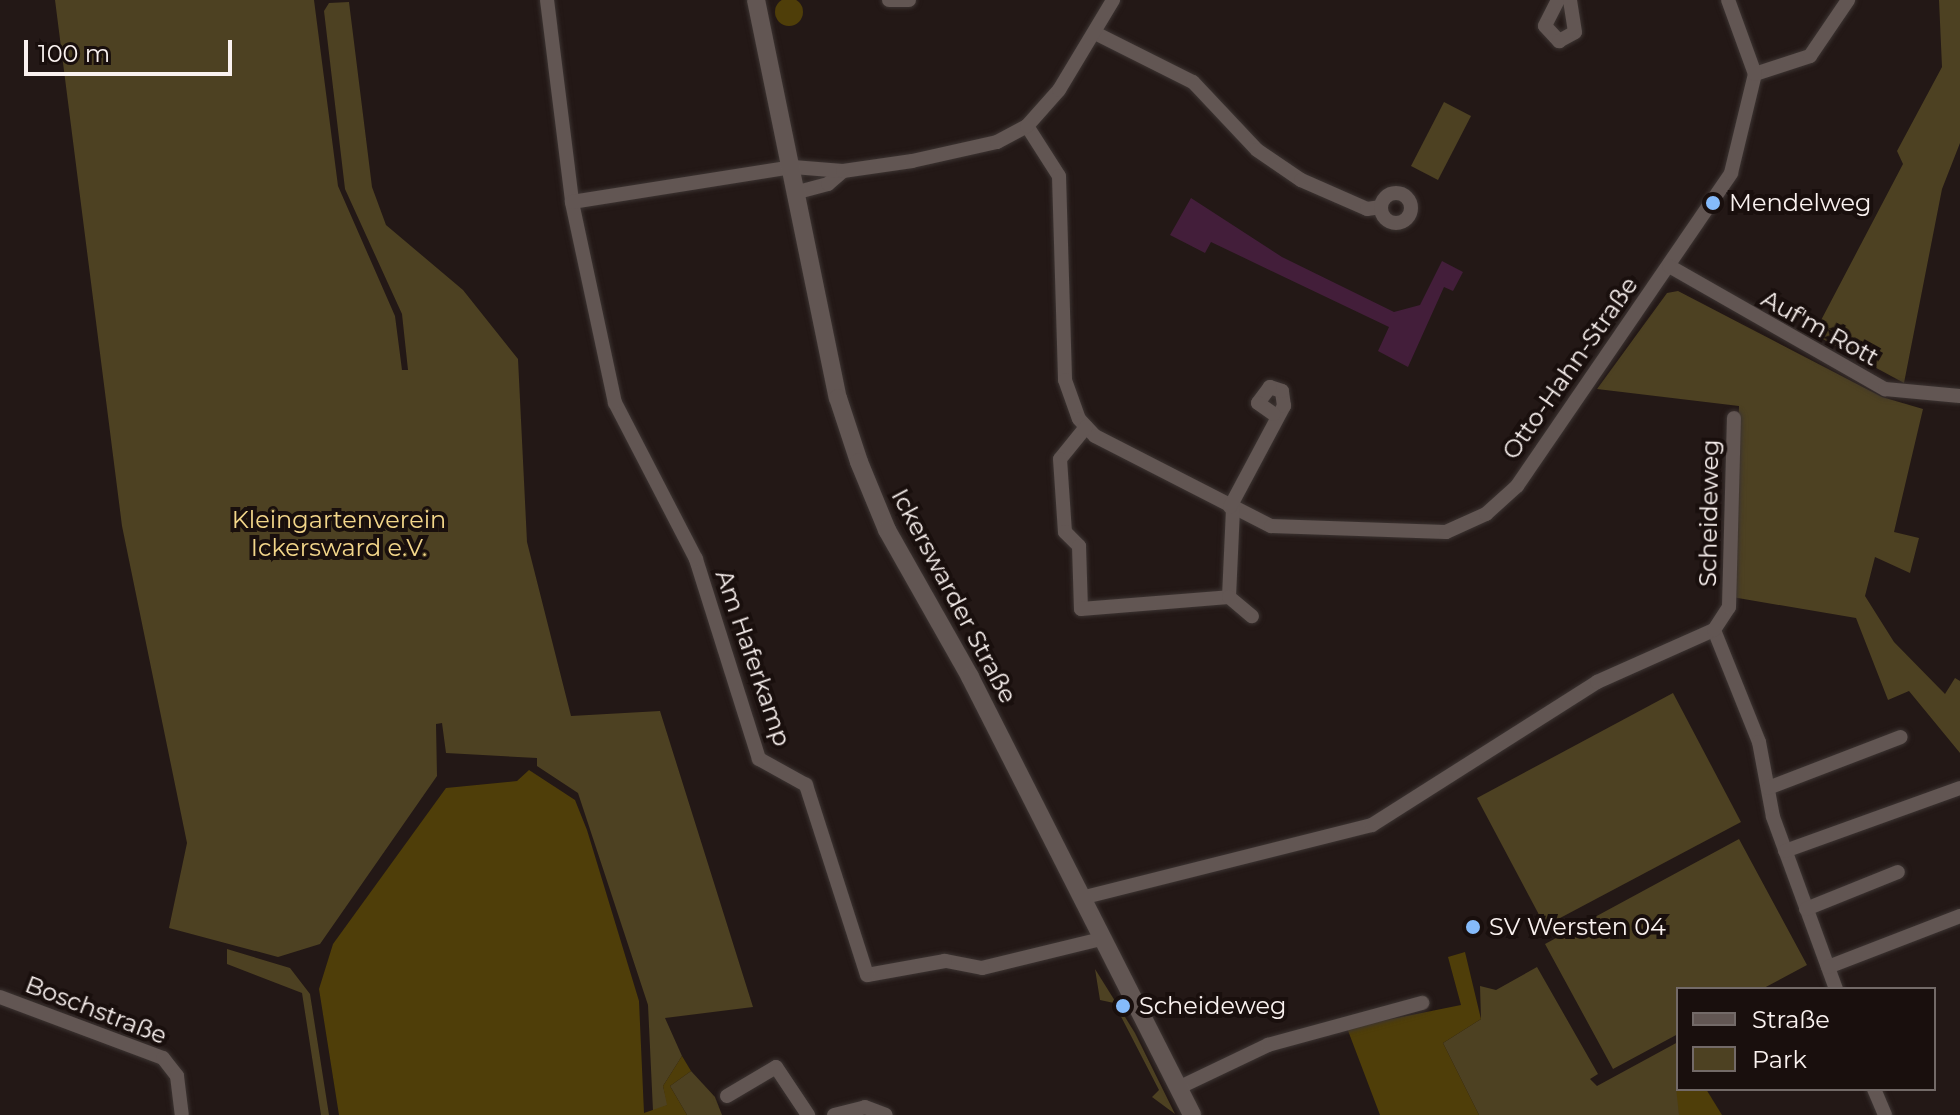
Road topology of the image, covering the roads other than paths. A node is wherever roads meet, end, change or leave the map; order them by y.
1 (547, 0) edge
2 (756, 0) edge
3 (889, 0) edge
4 (909, 0) edge
5 (1113, 0) edge
6 (1558, 0) edge
7 (1570, 0) edge
8 (1728, 0) edge
9 (1848, 0) edge
10 (1097, 34) junction
11 (1755, 74) junction
12 (1027, 126) junction
13 (793, 167) junction
14 (843, 171) junction
15 (798, 192) junction
16 (572, 202) junction
17 (1381, 207) dead end
18 (1669, 266) junction
19 (1960, 396) edge
20 (1274, 414) dead end
21 (1734, 418) dead end
22 (1086, 427) junction
23 (1231, 508) junction
24 (1229, 597) junction
25 (1252, 616) dead end
26 (1714, 630) junction
27 (1901, 737) dead end
28 (1768, 788) junction
29 (1960, 788) edge
30 (1785, 851) junction
31 (1898, 872) dead end
32 (1081, 898) junction
33 (1806, 909) junction
34 (1960, 916) edge
35 (1101, 939) junction
36 (1828, 967) junction
37 (1835, 987) edge
38 (0, 997) edge
39 (1422, 1003) dead end
40 (1178, 1088) junction
41 (1875, 1091) edge
42 (727, 1096) dead end
43 (182, 1115) edge
44 (808, 1115) edge
45 (834, 1115) edge
46 (886, 1115) edge
47 (1192, 1115) edge
48 (1885, 1115) edge

1 - 16 street, Am Haferkamp
2 - 13 main road, Ickerswarder Straße
3 - 4 street
5 - 10 street
6 - 7 street
8 - 11 street
9 - 11 street
10 - 12 street
10 - 17 street
11 - 18 street, Otto-Hahn-Straße
12 - 14 street
12 - 22 street
13 - 14 street
13 - 15 main road, Ickerswarder Straße
13 - 16 street
14 - 15 street
15 - 32 main road, Ickerswarder Straße
16 - 35 street, Am Haferkamp
18 - 19 street, Auf'm Rott
18 - 23 street, Otto-Hahn-Straße
20 - 23 street
21 - 26 street, Scheideweg
22 - 23 street, Otto-Hahn-Straße
22 - 24 street
23 - 24 street
24 - 25 street
26 - 28 street
26 - 32 street
27 - 28 street
28 - 30 street
29 - 30 street
30 - 33 street
31 - 33 street
32 - 35 main road, Ickerswarder Straße
33 - 36 street
34 - 36 street
35 - 40 main road, Ickerswarder Straße
36 - 37 street
38 - 43 street, Boschstraße
39 - 40 street
40 - 47 main road, Ickerswarder Straße
41 - 48 street
42 - 44 street
45 - 46 street

